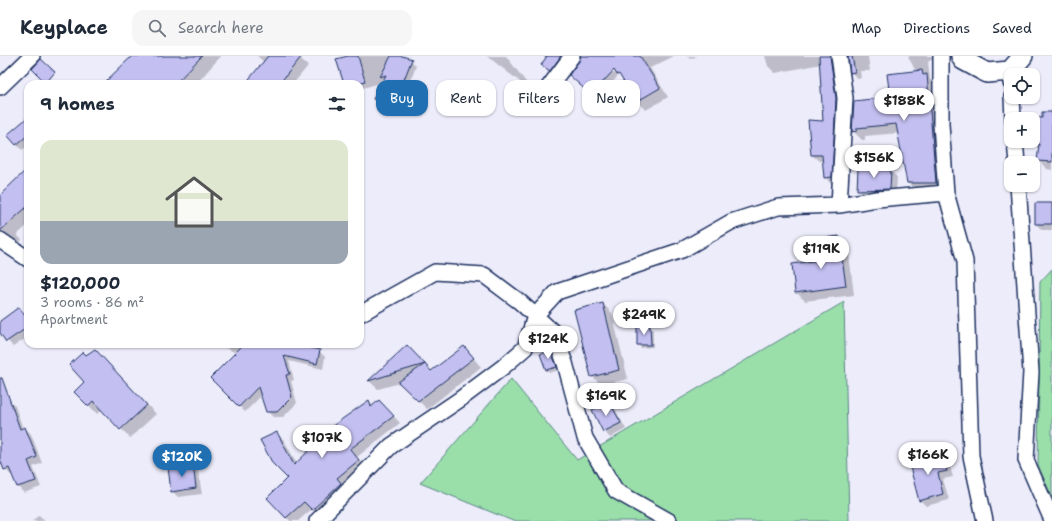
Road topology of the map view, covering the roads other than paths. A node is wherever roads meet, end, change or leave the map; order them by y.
1 (32, 56) edge
2 (572, 56) edge
3 (839, 56) edge
4 (941, 56) edge
5 (961, 56) edge
6 (1023, 56) edge
7 (1016, 68) edge
8 (1004, 76) edge
9 (554, 80) edge
10 (0, 87) edge
11 (1018, 192) edge
12 (946, 193) junction
13 (838, 205) junction
14 (0, 240) edge
15 (24, 256) edge
16 (364, 312) edge
17 (536, 316) junction
18 (1052, 520) edge
19 (317, 521) edge
20 (669, 521) edge
21 (985, 521) edge

1 - 10 street
2 - 9 street
3 - 13 street
4 - 12 street
5 - 8 street
6 - 7 street
11 - 18 street
12 - 13 street
12 - 21 street
13 - 17 street
14 - 15 street
16 - 17 street
17 - 19 street
17 - 20 street

